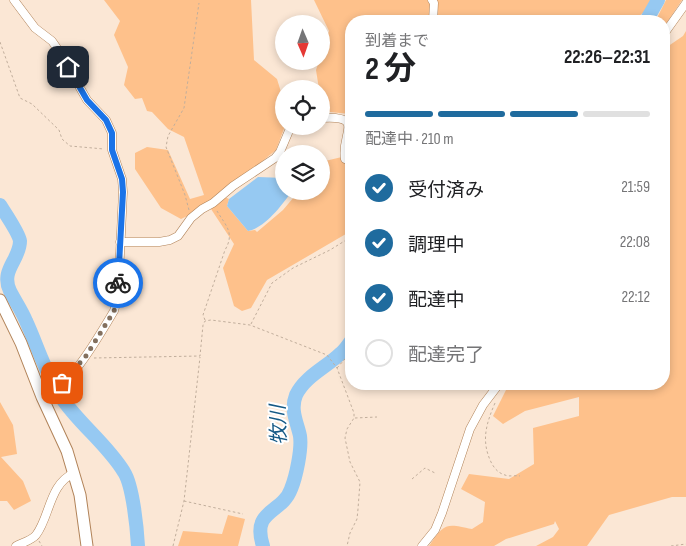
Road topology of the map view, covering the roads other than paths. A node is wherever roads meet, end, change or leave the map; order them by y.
1 (14, 0) edge
2 (432, 0) edge
3 (686, 3) edge
4 (433, 15) edge
5 (670, 26) edge
6 (330, 117) edge
7 (345, 120) edge
8 (287, 135) edge
9 (120, 242) junction
10 (0, 300) edge
11 (494, 390) edge
12 (48, 395) junction
13 (74, 473) junction
14 (16, 546) edge
15 (88, 546) edge
16 (422, 546) edge

1 - 9 street
2 - 4 street
3 - 5 street
6 - 7 street
8 - 9 street
9 - 12 street
10 - 12 main road
11 - 16 street
12 - 13 main road
13 - 14 street
13 - 15 main road

